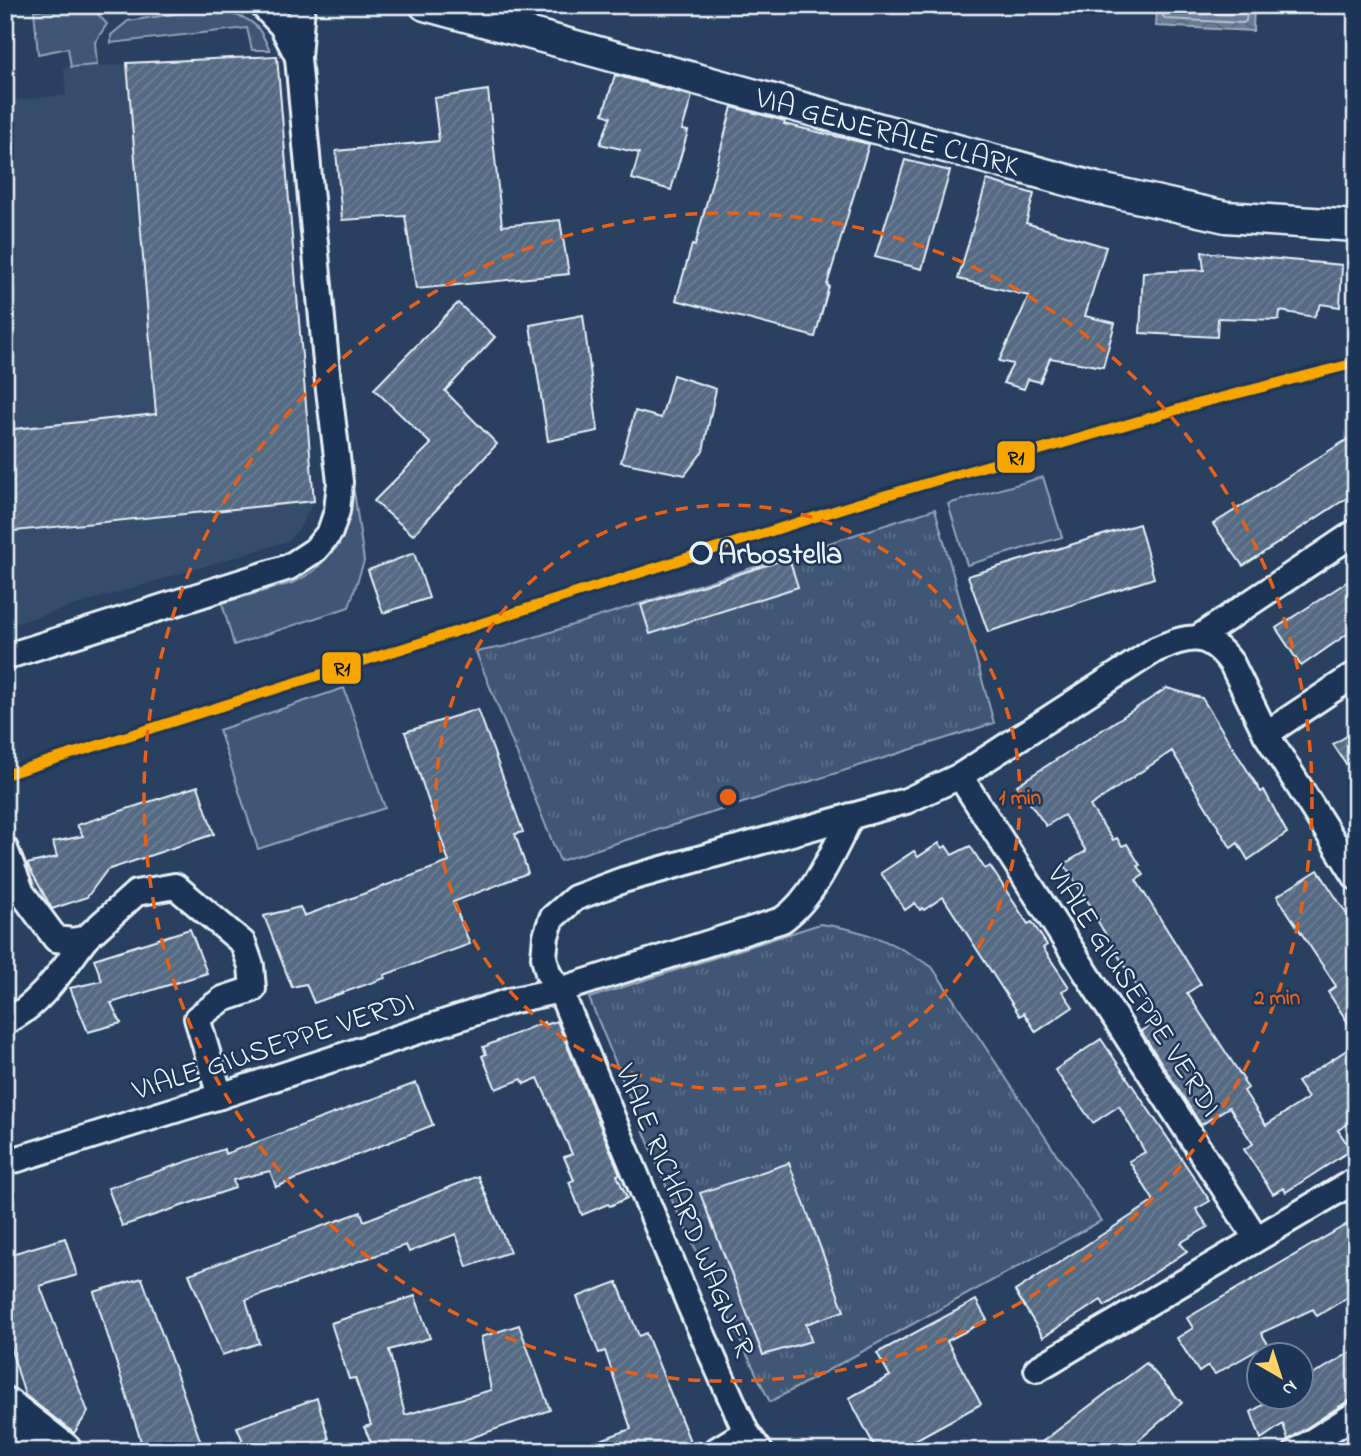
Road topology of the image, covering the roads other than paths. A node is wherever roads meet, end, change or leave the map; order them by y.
1 (262, 5) edge
2 (302, 5) edge
3 (425, 5) edge
4 (298, 58) junction
5 (1356, 226) edge
6 (1356, 532) edge
7 (1198, 638) junction
8 (5, 657) edge
9 (1356, 674) edge
10 (1266, 734) junction
11 (960, 776) junction
12 (851, 816) junction
13 (5, 849) edge
14 (1356, 877) edge
15 (86, 938) junction
16 (560, 990) junction
17 (5, 1022) edge
18 (220, 1096) junction
19 (5, 1163) edge
20 (1356, 1180) edge
21 (1256, 1238) junction
22 (1037, 1369) dead end
23 (5, 1405) edge
24 (1356, 1415) edge
25 (5, 1440) edge
26 (753, 1441) edge
27 (14, 1451) edge
28 (64, 1451) edge
29 (715, 1451) edge
30 (1297, 1451) edge

1 - 4 street
2 - 4 street
3 - 5 main road, VIA GENERALE CLARK
4 - 8 street
6 - 7 street
7 - 10 street
7 - 11 street
9 - 10 street
10 - 14 street
11 - 12 street
11 - 21 street, VIALE GIUSEPPE VERDI
12 - 16 street, VIALE GIUSEPPE VERDI
12 - 16 street
13 - 15 street
15 - 17 street
15 - 18 street
16 - 18 street, VIALE GIUSEPPE VERDI
16 - 26 street, VIALE RICHARD WAGNER
18 - 19 street, VIALE GIUSEPPE VERDI
20 - 21 street
21 - 22 street
23 - 28 highway
24 - 30 street
25 - 27 highway
26 - 29 street

